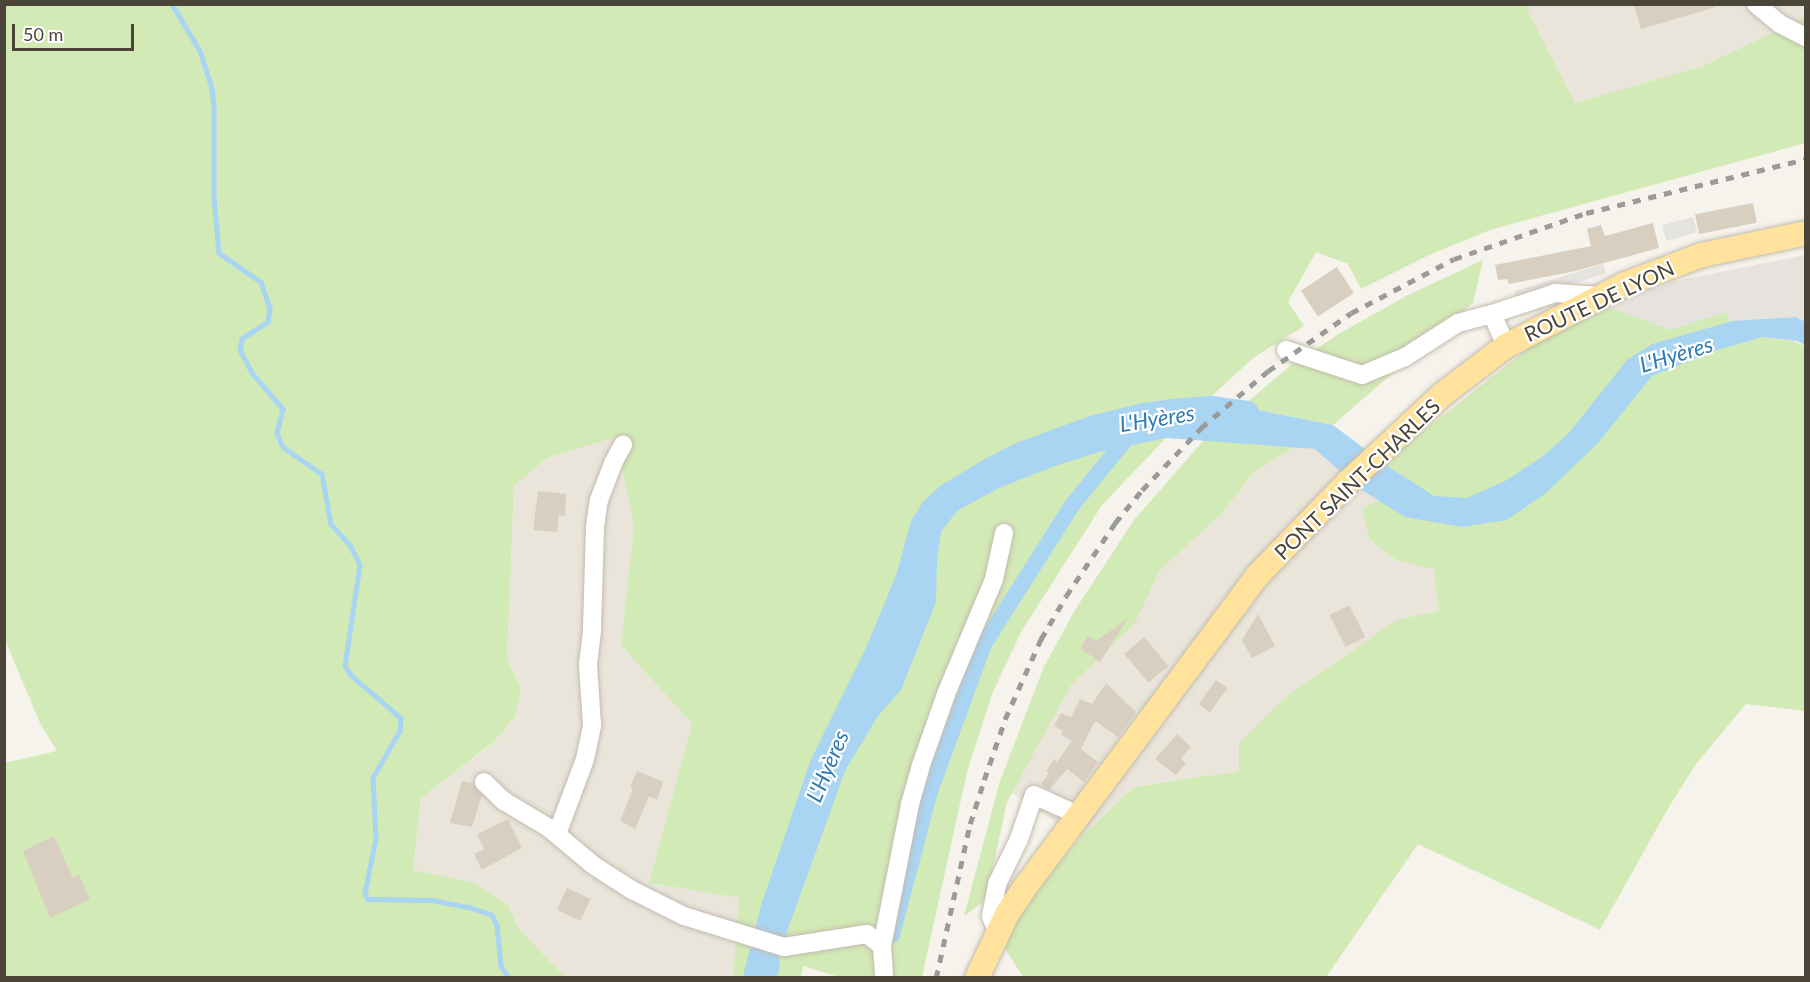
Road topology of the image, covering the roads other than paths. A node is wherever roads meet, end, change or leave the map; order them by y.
1 (1756, 4) edge
2 (1806, 37) edge
3 (1806, 233) edge
4 (1601, 296) junction
5 (1492, 314) junction
6 (1506, 346) junction
7 (1286, 350) dead end
8 (1443, 394) joint
9 (623, 445) dead end
10 (1004, 533) dead end
11 (484, 782) dead end
12 (1078, 815) junction
13 (557, 834) junction
14 (1003, 923) junction
15 (882, 946) junction
16 (884, 978) edge
17 (977, 978) edge

1 - 2 street
3 - 4 main road, ROUTE DE LYON
4 - 5 street
4 - 6 main road, ROUTE DE LYON
5 - 6 street
5 - 7 street
6 - 8 main road, ROUTE DE LYON
8 - 12 main road, PONT SAINT-CHARLES
9 - 13 street
10 - 15 street
11 - 13 street
12 - 14 main road, PONT SAINT-CHARLES
12 - 14 street
13 - 15 street
14 - 17 main road, PONT SAINT-CHARLES
15 - 16 street

